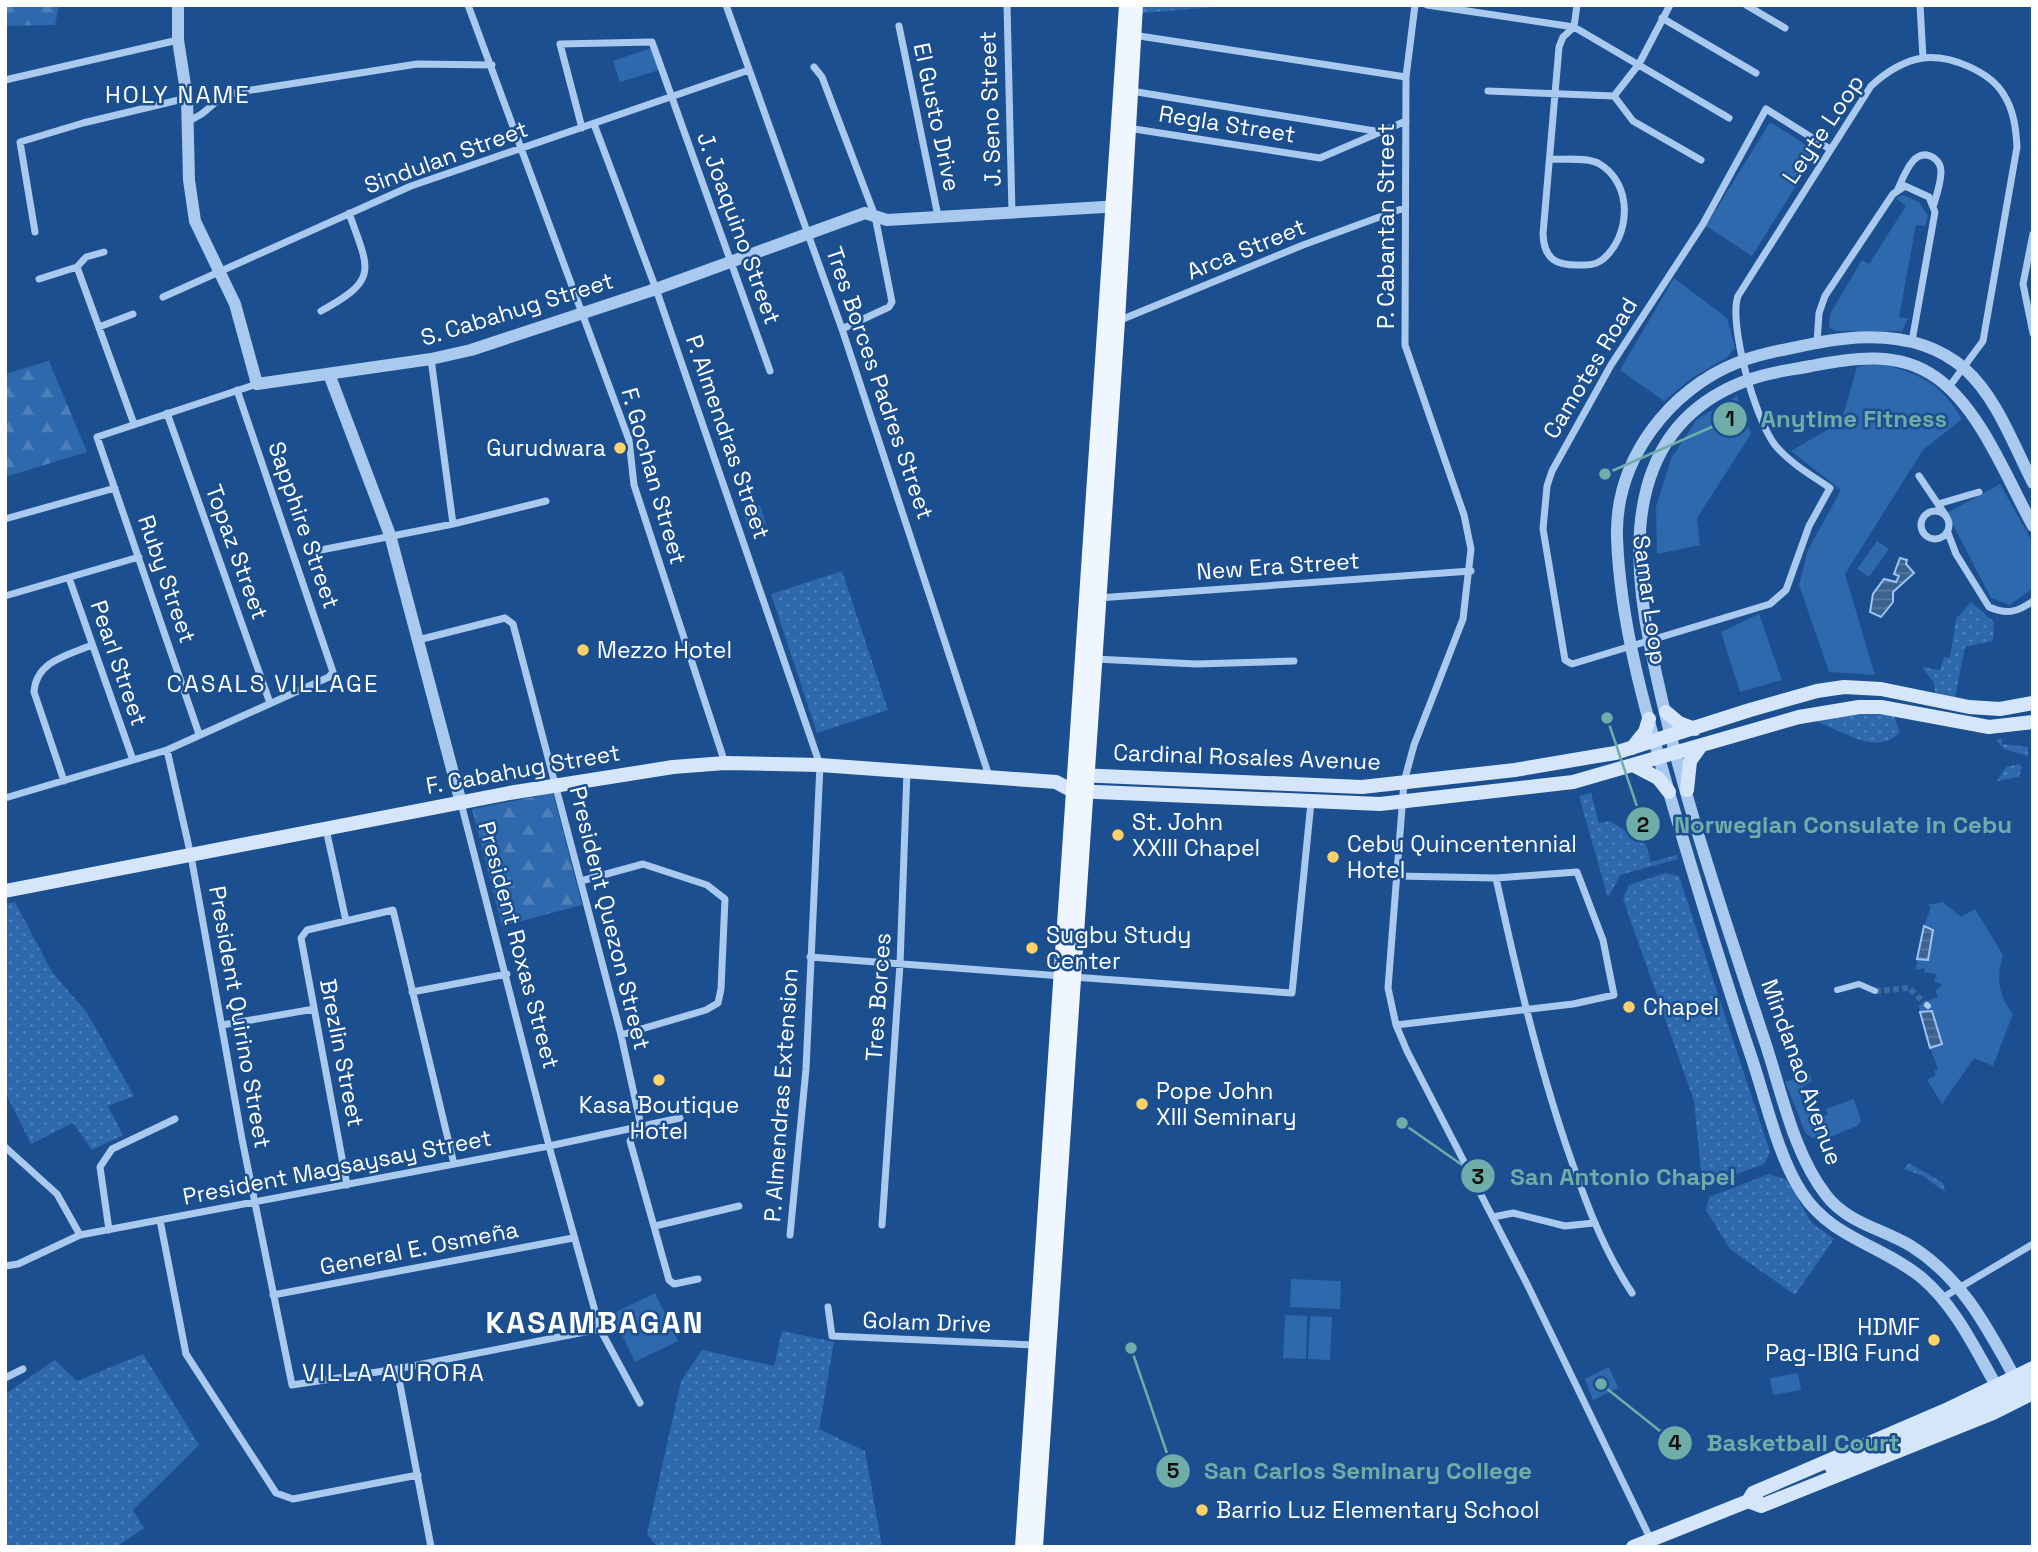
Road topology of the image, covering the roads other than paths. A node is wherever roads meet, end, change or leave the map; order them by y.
1 (178, 5) edge
2 (468, 5) edge
3 (726, 5) edge
4 (1007, 5) edge
5 (1126, 5) edge
6 (1136, 5) edge
7 (1415, 5) edge
8 (1427, 5) edge
9 (1577, 5) edge
10 (1670, 5) edge
11 (1746, 5) edge
12 (1920, 5) edge
13 (1662, 18) junction
14 (899, 26) dead end
15 (1574, 27) junction
16 (1785, 28) dead end
17 (1129, 35) junction
18 (178, 40) junction
19 (1923, 58) junction
20 (1639, 64) junction
21 (492, 65) junction
22 (814, 68) dead end
23 (749, 70) junction
24 (1756, 73) dead end
25 (1406, 77) junction
26 (5, 80) edge
27 (1130, 90) junction
28 (1489, 91) dead end
29 (1555, 94) junction
30 (1614, 96) junction
31 (672, 97) junction
32 (187, 99) junction
33 (1728, 118) dead end
34 (187, 121) junction
35 (1406, 121) junction
36 (594, 124) junction
37 (1128, 127) junction
38 (582, 128) junction
39 (1377, 131) junction
40 (1830, 149) junction
41 (520, 150) junction
42 (1550, 159) junction
43 (1701, 160) dead end
44 (1898, 189) junction
45 (1934, 204) junction
46 (1117, 206) junction
47 (1404, 208) junction
48 (1012, 212) junction
49 (349, 213) junction
50 (876, 216) junction
51 (938, 216) junction
52 (34, 232) dead end
53 (808, 232) junction
54 (2033, 234) edge
55 (2032, 247) edge
56 (104, 253) dead end
57 (731, 262) junction
58 (77, 267) junction
59 (218, 272) junction
60 (39, 279) dead end
61 (2024, 284) junction
62 (2033, 285) edge
63 (656, 289) junction
64 (163, 297) dead end
65 (321, 311) dead end
66 (133, 314) dead end
67 (580, 315) junction
68 (1118, 321) junction
69 (1104, 326) junction
70 (99, 327) junction
71 (2032, 328) edge
72 (842, 329) junction
73 (1912, 341) junction
74 (1817, 343) junction
75 (431, 359) junction
76 (1743, 360) junction
77 (1965, 369) junction
78 (770, 371) dead end
79 (329, 374) junction
80 (1749, 379) junction
81 (257, 384) junction
82 (1949, 387) junction
83 (237, 390) junction
84 (167, 413) junction
85 (134, 424) junction
86 (1919, 476) dead end
87 (2033, 483) edge
88 (115, 488) junction
89 (1979, 492) dead end
90 (546, 500) dead end
91 (1938, 504) junction
92 (1946, 517) junction
93 (5, 519) edge
94 (453, 524) junction
95 (2033, 526) edge
96 (1948, 533) junction
97 (390, 535) junction
98 (321, 550) dead end
99 (139, 557) junction
100 (1471, 571) junction
101 (69, 578) junction
102 (5, 596) edge
103 (1093, 599) junction
104 (2033, 600) edge
105 (418, 640) junction
106 (1649, 642) junction
107 (92, 645) junction
108 (1631, 647) junction
109 (1089, 659) junction
110 (1294, 661) dead end
111 (2033, 703) edge
112 (270, 704) junction
113 (1666, 712) junction
114 (1649, 719) junction
115 (2033, 722) edge
116 (1695, 729) junction
117 (199, 734) junction
118 (1672, 737) junction
119 (1655, 741) junction
120 (1700, 747) junction
121 (1631, 748) junction
122 (167, 750) junction
123 (1676, 754) junction
124 (1660, 759) junction
125 (133, 760) junction
126 (725, 763) junction
127 (820, 765) junction
128 (1635, 766) junction
129 (907, 771) junction
130 (1081, 775) junction
131 (989, 776) junction
132 (64, 781) junction
133 (1056, 782) junction
134 (1404, 782) junction
135 (555, 785) junction
136 (1687, 790) junction
137 (1080, 791) junction
138 (1670, 792) junction
139 (5, 797) edge
140 (1311, 802) junction
141 (1402, 802) junction
142 (461, 803) junction
143 (326, 830) junction
144 (191, 856) junction
145 (1397, 876) junction
146 (1496, 878) junction
147 (581, 881) junction
148 (5, 891) edge
149 (346, 921) junction
150 (810, 957) junction
151 (900, 964) junction
152 (507, 974) junction
153 (1067, 976) junction
154 (1837, 990) dead end
155 (1875, 991) tunnel mouth
156 (412, 992) junction
157 (314, 1009) junction
158 (1526, 1010) junction
159 (222, 1025) junction
160 (1396, 1025) junction
161 (621, 1035) junction
162 (176, 1118) dead end
163 (680, 1118) dead end
164 (641, 1126) junction
165 (549, 1146) junction
166 (5, 1147) edge
167 (454, 1164) junction
168 (347, 1185) junction
169 (256, 1201) junction
170 (739, 1206) dead end
171 (1493, 1217) junction
172 (160, 1220) junction
173 (1594, 1223) junction
174 (882, 1225) dead end
175 (655, 1226) junction
176 (109, 1230) junction
177 (80, 1235) junction
178 (790, 1235) dead end
179 (573, 1238) junction
180 (2033, 1244) edge
181 (5, 1266) edge
182 (698, 1279) dead end
183 (1958, 1286) junction
184 (1632, 1293) dead end
185 (272, 1295) junction
186 (1942, 1298) junction
187 (828, 1307) dead end
188 (600, 1329) junction
189 (1043, 1345) junction
190 (23, 1368) dead end
191 (2033, 1368) edge
192 (397, 1369) junction
193 (5, 1377) edge
194 (2015, 1378) junction
195 (2033, 1378) edge
196 (1997, 1387) junction
197 (2033, 1392) edge
198 (2018, 1401) junction
199 (640, 1403) dead end
200 (2033, 1405) edge
201 (418, 1475) junction
202 (1748, 1501) junction
203 (1651, 1540) junction
204 (431, 1547) edge
205 (1022, 1547) edge
206 (1036, 1547) edge
207 (1633, 1547) edge

1 - 18 street
2 - 21 street, F. Gochan Street
3 - 23 street, Tres Borces Padres Street
4 - 48 street, J. Seno Street
5 - 17 main road
6 - 17 main road
7 - 25 street, P. Cabantan Street
8 - 15 street
9 - 15 street
10 - 13 street
11 - 16 street
12 - 19 street
13 - 20 street
13 - 24 street
14 - 51 street, El Gusto Drive
15 - 20 street
15 - 29 street
17 - 25 street
17 - 27 main road
17 - 46 main road
18 - 26 street
18 - 32 street
19 - 40 street, Leyte Loop
19 - 77 street
20 - 30 street
20 - 33 street
21 - 34 street
21 - 41 street, F. Gochan Street
22 - 50 street
23 - 31 street, Sindulan Street
23 - 53 street, Tres Borces Padres Street
25 - 35 street, P. Cabantan Street
27 - 37 main road
27 - 39 street
28 - 29 street
29 - 30 street
29 - 42 street
30 - 43 street
31 - 36 street, Sindulan Street
31 - 38 street, J. Joaquino Street
31 - 57 street, J. Joaquino Street
32 - 34 street
32 - 52 street
34 - 59 street
35 - 39 street
35 - 47 street, P. Cabantan Street
36 - 38 street, Sindulan Street
36 - 63 street, P. Almendras Street
37 - 39 street, Regla Street
37 - 46 main road
38 - 41 street, Sindulan Street
40 - 76 street, Leyte Loop
40 - 108 street, Camotes Road
41 - 49 street, Sindulan Street
41 - 67 street, F. Gochan Street
42 - 42 street
44 - 45 street
44 - 45 street
44 - 74 street
45 - 73 street
46 - 48 street, S. Cabahug Street
46 - 68 main road
46 - 69 main road
47 - 68 street, Arca Street
47 - 100 street, P. Cabantan Street
48 - 51 street, S. Cabahug Street
49 - 59 street, Sindulan Street
49 - 65 street
50 - 51 street, S. Cabahug Street
50 - 53 street, S. Cabahug Street
50 - 72 street
53 - 57 street, S. Cabahug Street
53 - 72 street, Tres Borces Padres Street
54 - 55 street
55 - 61 street
56 - 58 street
57 - 63 street, S. Cabahug Street
57 - 78 street, J. Joaquino Street
58 - 60 street
58 - 70 street
59 - 64 street, Sindulan Street
59 - 81 street
61 - 62 street
61 - 71 street
63 - 67 street, S. Cabahug Street
63 - 127 street, P. Almendras Street
66 - 70 street
67 - 75 street, S. Cabahug Street
67 - 126 street, F. Gochan Street
68 - 69 street, Arca Street
68 - 103 main road
69 - 103 main road
70 - 85 street
72 - 131 street, Tres Borces Padres Street
73 - 74 street, Samar Loop
73 - 77 street, Samar Loop
74 - 76 street, Samar Loop
75 - 79 street, S. Cabahug Street
75 - 94 street
76 - 80 street, Leyte Loop
76 - 108 street, Samar Loop
77 - 82 street
77 - 87 street, Samar Loop
79 - 81 street, S. Cabahug Street
79 - 97 street, President Roxas Street
80 - 82 street, Samar Loop
80 - 106 street, Samar Loop
80 - 106 street, Leyte Loop
81 - 83 street
82 - 95 street, Samar Loop
83 - 84 street
83 - 112 street, Sapphire Street
84 - 85 street
84 - 112 street, Topaz Street
85 - 88 street, Ruby Street
86 - 91 street
88 - 93 street
88 - 99 street, Ruby Street
89 - 91 street
90 - 94 street
91 - 92 street
92 - 96 street
92 - 96 street
94 - 97 street
96 - 104 street
97 - 98 street
97 - 105 street, President Roxas Street
99 - 101 street
99 - 117 street, Ruby Street
100 - 103 street, New Era Street
100 - 134 street, P. Cabantan Street
101 - 102 street
101 - 107 street, Pearl Street
103 - 109 main road
105 - 135 street, President Quezon Street
105 - 142 street, President Roxas Street
106 - 108 street, Camotes Road
106 - 113 street, Samar Loop
107 - 125 street, Pearl Street
107 - 132 street
108 - 114 street, Samar Loop
109 - 110 street
109 - 130 main road
111 - 116 main road, Cardinal Rosales Avenue
112 - 117 street
113 - 116 main road
113 - 118 street, Samar Loop
114 - 119 street, Samar Loop
114 - 121 main road
115 - 120 main road, Cardinal Rosales Avenue
116 - 118 main road, Cardinal Rosales Avenue
117 - 122 street
118 - 119 main road, Cardinal Rosales Avenue
118 - 123 street, Samar Loop
119 - 121 main road, Cardinal Rosales Avenue
119 - 124 street, Samar Loop
120 - 123 main road, Cardinal Rosales Avenue
120 - 136 main road
121 - 134 main road, Cardinal Rosales Avenue
122 - 125 street
122 - 144 street, President Quirino Street
123 - 124 main road, Cardinal Rosales Avenue
123 - 136 street, Mindanao Avenue
124 - 128 main road, Cardinal Rosales Avenue
124 - 138 street, Mindanao Avenue
125 - 132 street
126 - 127 main road, F. Cabahug Street
126 - 135 main road, F. Cabahug Street
127 - 129 main road, F. Cabahug Street
127 - 150 street, P. Almendras Extension
128 - 138 main road
128 - 141 main road, Cardinal Rosales Avenue
129 - 131 main road, F. Cabahug Street
129 - 151 street, Tres Borces
130 - 133 main road, F. Cabahug Street
130 - 134 main road, Cardinal Rosales Avenue
130 - 137 main road
131 - 133 main road, F. Cabahug Street
132 - 139 street
133 - 137 main road, F. Cabahug Street
134 - 141 street, P. Cabantan Street
135 - 142 main road, F. Cabahug Street
135 - 147 street, President Quezon Street
136 - 183 street, Mindanao Avenue
137 - 140 main road, Cardinal Rosales Avenue
137 - 153 main road
138 - 186 street, Mindanao Avenue
140 - 141 main road, Cardinal Rosales Avenue
140 - 153 street, P. Almendras Extension
141 - 145 street, P. Cabantan Street
142 - 143 main road, F. Cabahug Street
142 - 152 street, President Roxas Street
143 - 144 main road, F. Cabahug Street
143 - 149 street
144 - 148 main road, F. Cabahug Street
144 - 159 street, President Quirino Street
145 - 146 street
145 - 160 street, P. Cabantan Street
146 - 158 street
146 - 158 street
147 - 161 street, President Quezon Street
147 - 161 street
149 - 156 street
149 - 157 street, Brezlin Street
150 - 151 street, P. Almendras Extension
150 - 178 street, P. Almendras Extension
151 - 153 street, P. Almendras Extension
151 - 174 street, Tres Borces
152 - 156 street
152 - 165 street, President Roxas Street
153 - 189 main road
154 - 155 street
156 - 167 street
157 - 159 street
157 - 168 street, Brezlin Street
158 - 160 street
158 - 173 street
159 - 169 street, President Quirino Street
160 - 171 street, P. Cabantan Street
161 - 164 street, President Quezon Street
162 - 176 street
163 - 164 street, President Magsaysay Street
164 - 165 street, President Magsaysay Street
164 - 175 street, President Quezon Street
165 - 167 street, President Magsaysay Street
165 - 179 street, President Roxas Street
166 - 177 street
167 - 168 street, President Magsaysay Street
168 - 169 street, President Magsaysay Street
169 - 172 street, President Magsaysay Street
169 - 185 street, President Quirino Street
170 - 175 street
171 - 173 street
171 - 203 street, P. Cabantan Street
172 - 176 street, President Magsaysay Street
172 - 201 street
173 - 184 street
175 - 182 street, President Quezon Street
176 - 177 street, President Magsaysay Street
177 - 181 street, President Magsaysay Street
179 - 185 street, General E. Osmeña
179 - 188 street, President Roxas Street
180 - 183 street
183 - 186 street
183 - 194 street, Mindanao Avenue
185 - 192 street, President Quirino Street
186 - 196 street, Mindanao Avenue
187 - 189 street, Golam Drive
188 - 192 street
188 - 199 street, President Roxas Street
189 - 205 main road
189 - 206 main road
190 - 193 street
191 - 194 main road
192 - 201 street
194 - 196 main road
194 - 198 main road, Mindanao Avenue
195 - 202 main road, bridge
196 - 198 main road, Mindanao Avenue
196 - 202 main road
197 - 198 main road
198 - 200 main road
198 - 202 main road
201 - 204 street
202 - 203 main road
203 - 207 main road

